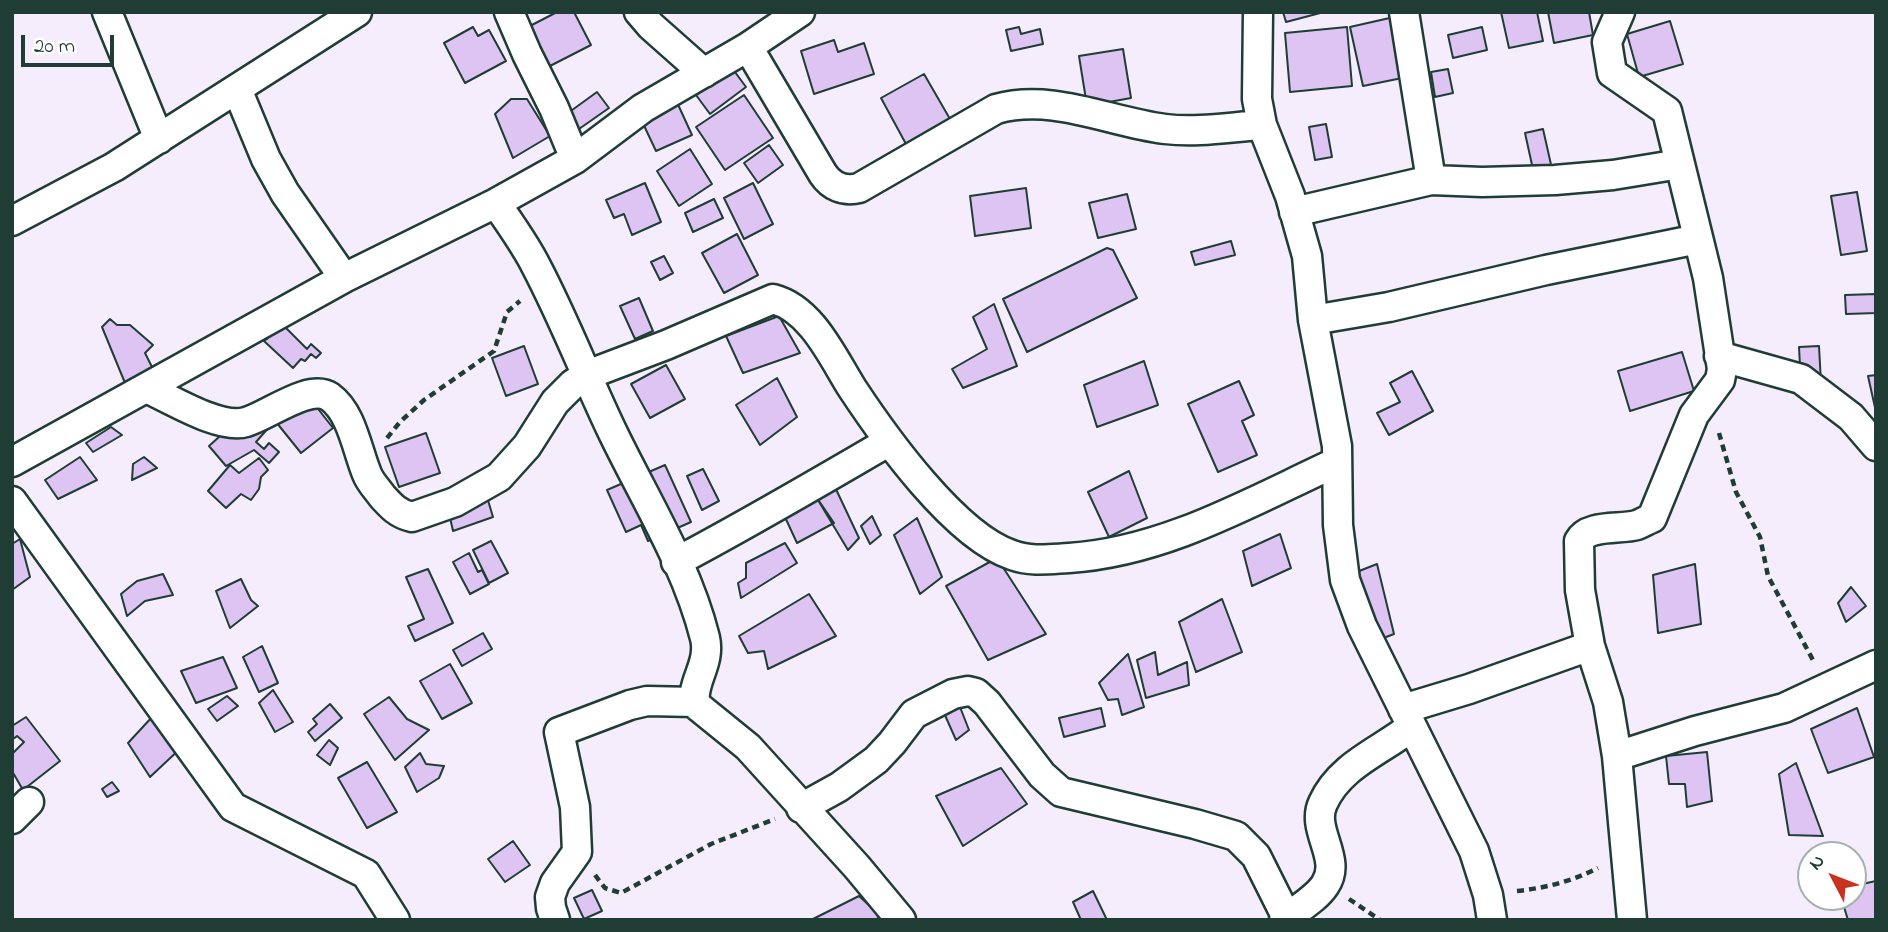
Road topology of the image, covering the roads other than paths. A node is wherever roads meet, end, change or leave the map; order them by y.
1 (107, 12) edge
2 (357, 12) edge
3 (509, 12) edge
4 (639, 12) edge
5 (800, 12) edge
6 (1258, 12) edge
7 (1404, 12) edge
8 (1620, 12) edge
9 (748, 47) junction
10 (704, 73) junction
11 (237, 89) junction
12 (1262, 125) junction
13 (159, 139) junction
14 (575, 159) junction
15 (1680, 164) junction
16 (1431, 180) junction
17 (496, 203) junction
18 (1294, 212) junction
19 (12, 221) edge
20 (1698, 239) junction
21 (344, 278) junction
22 (1313, 320) junction
23 (1720, 356) junction
24 (587, 375) junction
25 (146, 388) junction
26 (888, 442) junction
27 (1876, 446) edge
28 (12, 462) edge
29 (1337, 462) junction
30 (12, 502) edge
31 (676, 562) junction
32 (1590, 646) junction
33 (1876, 665) edge
34 (695, 702) junction
35 (1407, 718) junction
36 (1617, 756) junction
37 (801, 808) junction
38 (1490, 907) edge
39 (1285, 919) edge
40 (395, 920) edge
41 (555, 920) edge
42 (901, 920) edge
43 (1632, 920) edge

1 - 13 street
2 - 11 street
3 - 14 street
4 - 10 street
5 - 9 street
6 - 12 street
7 - 16 street
8 - 15 street
9 - 10 street
9 - 12 street
10 - 14 street
11 - 13 street
11 - 21 street
12 - 18 street
13 - 19 street
14 - 17 street
15 - 16 street
15 - 20 street
16 - 18 street
17 - 21 street
17 - 24 street
18 - 22 street
20 - 22 street
20 - 23 street
21 - 25 street
22 - 29 street
23 - 27 street
23 - 32 street
24 - 25 street
24 - 26 street
24 - 31 street
25 - 28 street
26 - 29 street
26 - 31 street
29 - 35 street
30 - 40 street
31 - 34 street
32 - 35 street
32 - 36 street
33 - 36 street
34 - 37 street
34 - 41 street
35 - 38 street
35 - 39 street
36 - 43 street
37 - 39 street
37 - 42 street

